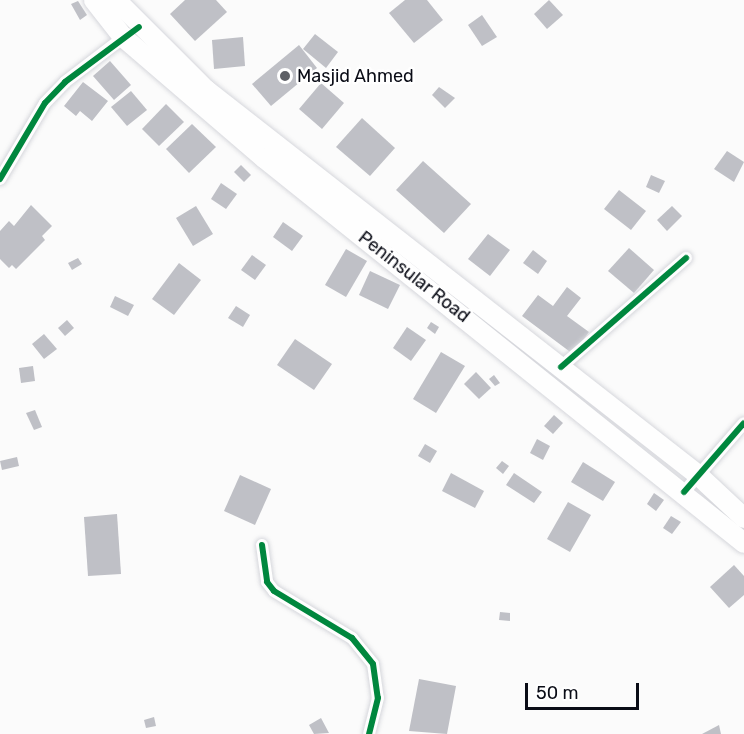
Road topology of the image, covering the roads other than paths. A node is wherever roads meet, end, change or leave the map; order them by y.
1 (94, 0) edge
2 (116, 0) edge
3 (131, 32) junction
4 (0, 179) edge
5 (686, 258) dead end
6 (561, 367) junction
7 (744, 423) edge
8 (698, 475) junction
9 (684, 492) junction
10 (744, 518) edge
11 (744, 543) edge
12 (262, 545) dead end
13 (369, 734) edge

1 - 3 main road, Peninsular Road
2 - 3 main road, Peninsular Road
3 - 4 street
3 - 6 main road, Peninsular Road
3 - 9 main road, Peninsular Road
5 - 6 street
6 - 8 main road, Peninsular Road
7 - 8 street
8 - 9 street
8 - 10 main road, Peninsular Road
9 - 11 main road, Peninsular Road
12 - 13 street

